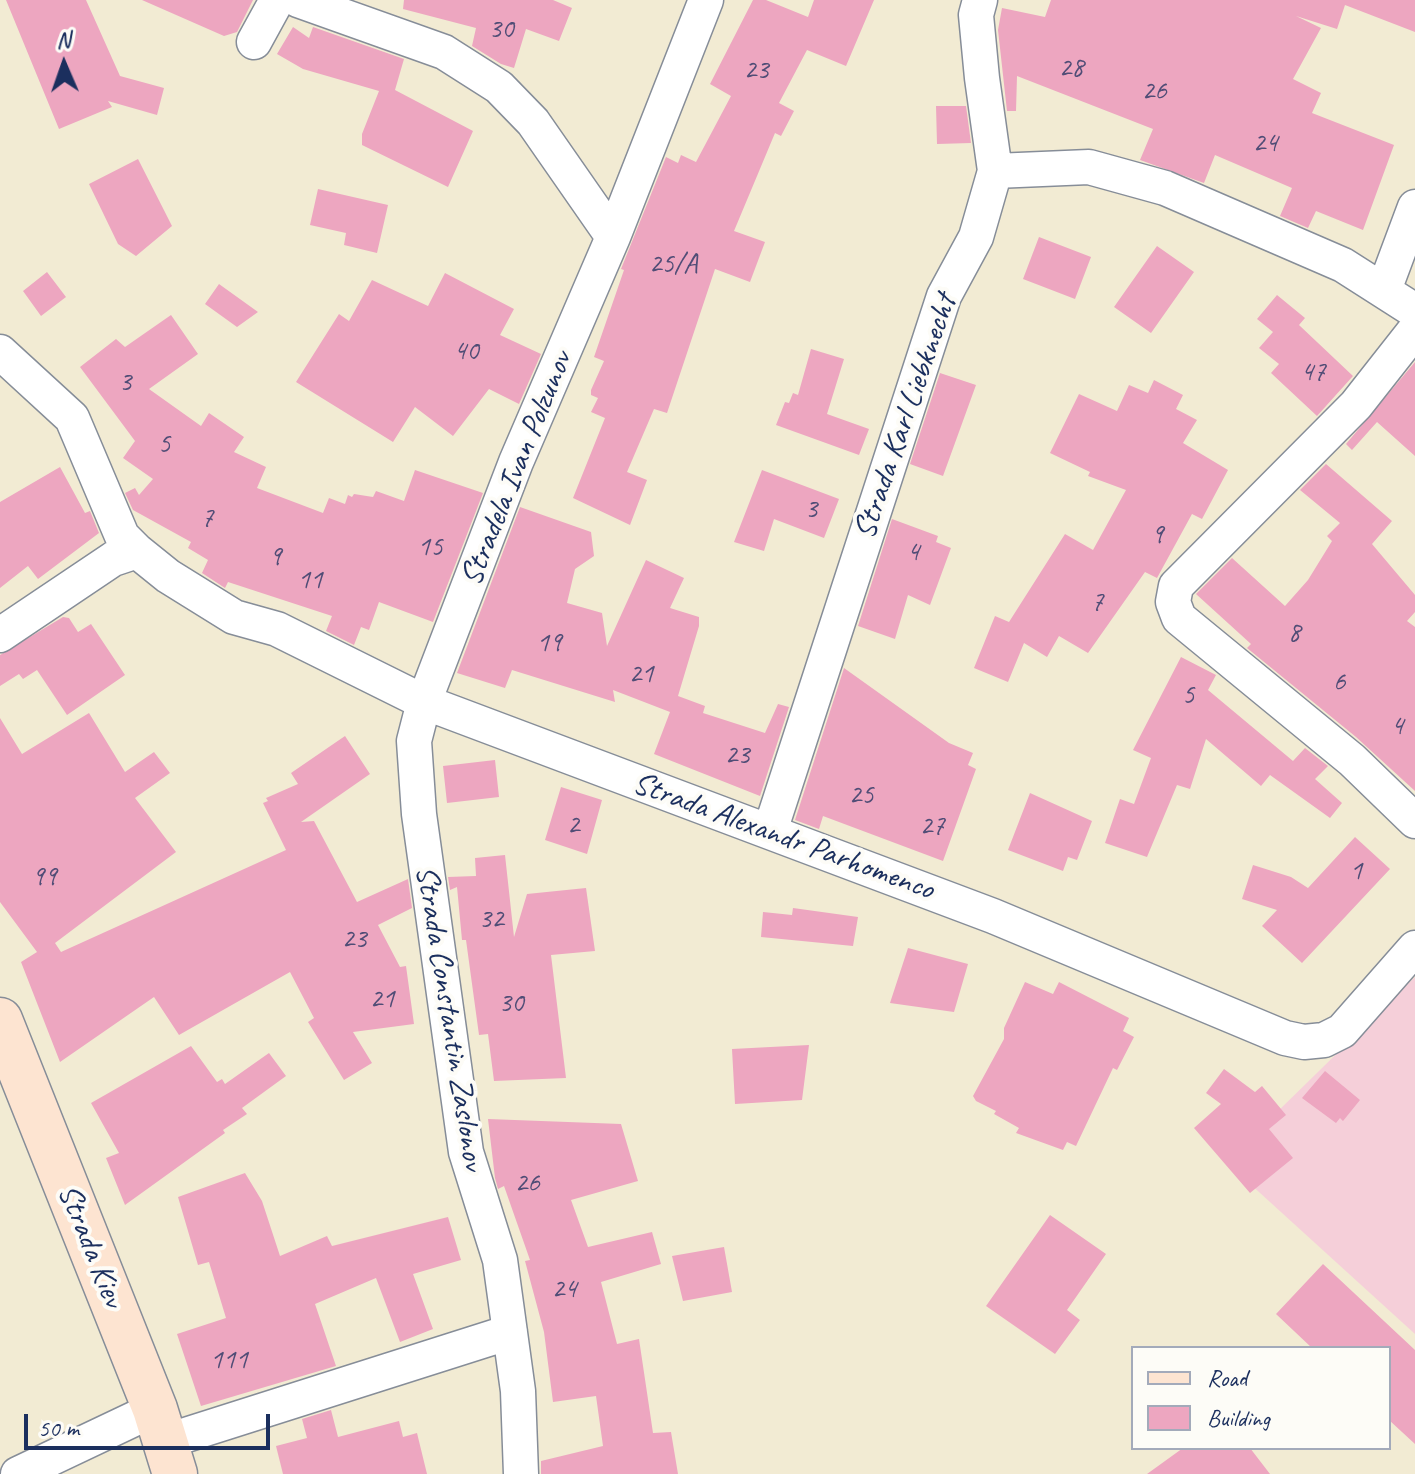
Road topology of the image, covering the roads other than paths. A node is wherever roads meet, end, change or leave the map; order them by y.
1 (277, 0) edge
2 (298, 0) edge
3 (706, 0) edge
4 (980, 0) edge
5 (254, 42) dead end
6 (995, 171) junction
7 (1415, 207) edge
8 (613, 237) junction
9 (1384, 290) junction
10 (1415, 311) edge
11 (1415, 330) edge
12 (0, 352) edge
13 (137, 551) junction
14 (0, 635) edge
15 (424, 702) junction
16 (1415, 821) edge
17 (770, 831) junction
18 (1415, 948) edge
19 (5, 1047) edge
20 (510, 1332) junction
21 (166, 1441) edge
22 (18, 1474) edge
23 (521, 1474) edge

1 - 5 street
2 - 8 street
3 - 8 street, Stradela Ivan Polzunov
4 - 6 street, Strada Karl Liebknecht
6 - 9 street
6 - 17 street, Strada Karl Liebknecht
7 - 9 street
8 - 15 street, Stradela Ivan Polzunov
9 - 10 street
11 - 16 street
12 - 13 street, Strada Alexandr Parhomenco
13 - 14 street
13 - 15 street, Strada Alexandr Parhomenco
15 - 17 street, Strada Alexandr Parhomenco
15 - 20 street, Strada Constantin Zaslonov
17 - 18 street, Strada Alexandr Parhomenco
19 - 21 main road, Strada Kiev
20 - 21 street
20 - 23 street, Strada Constantin Zaslonov
21 - 22 street

